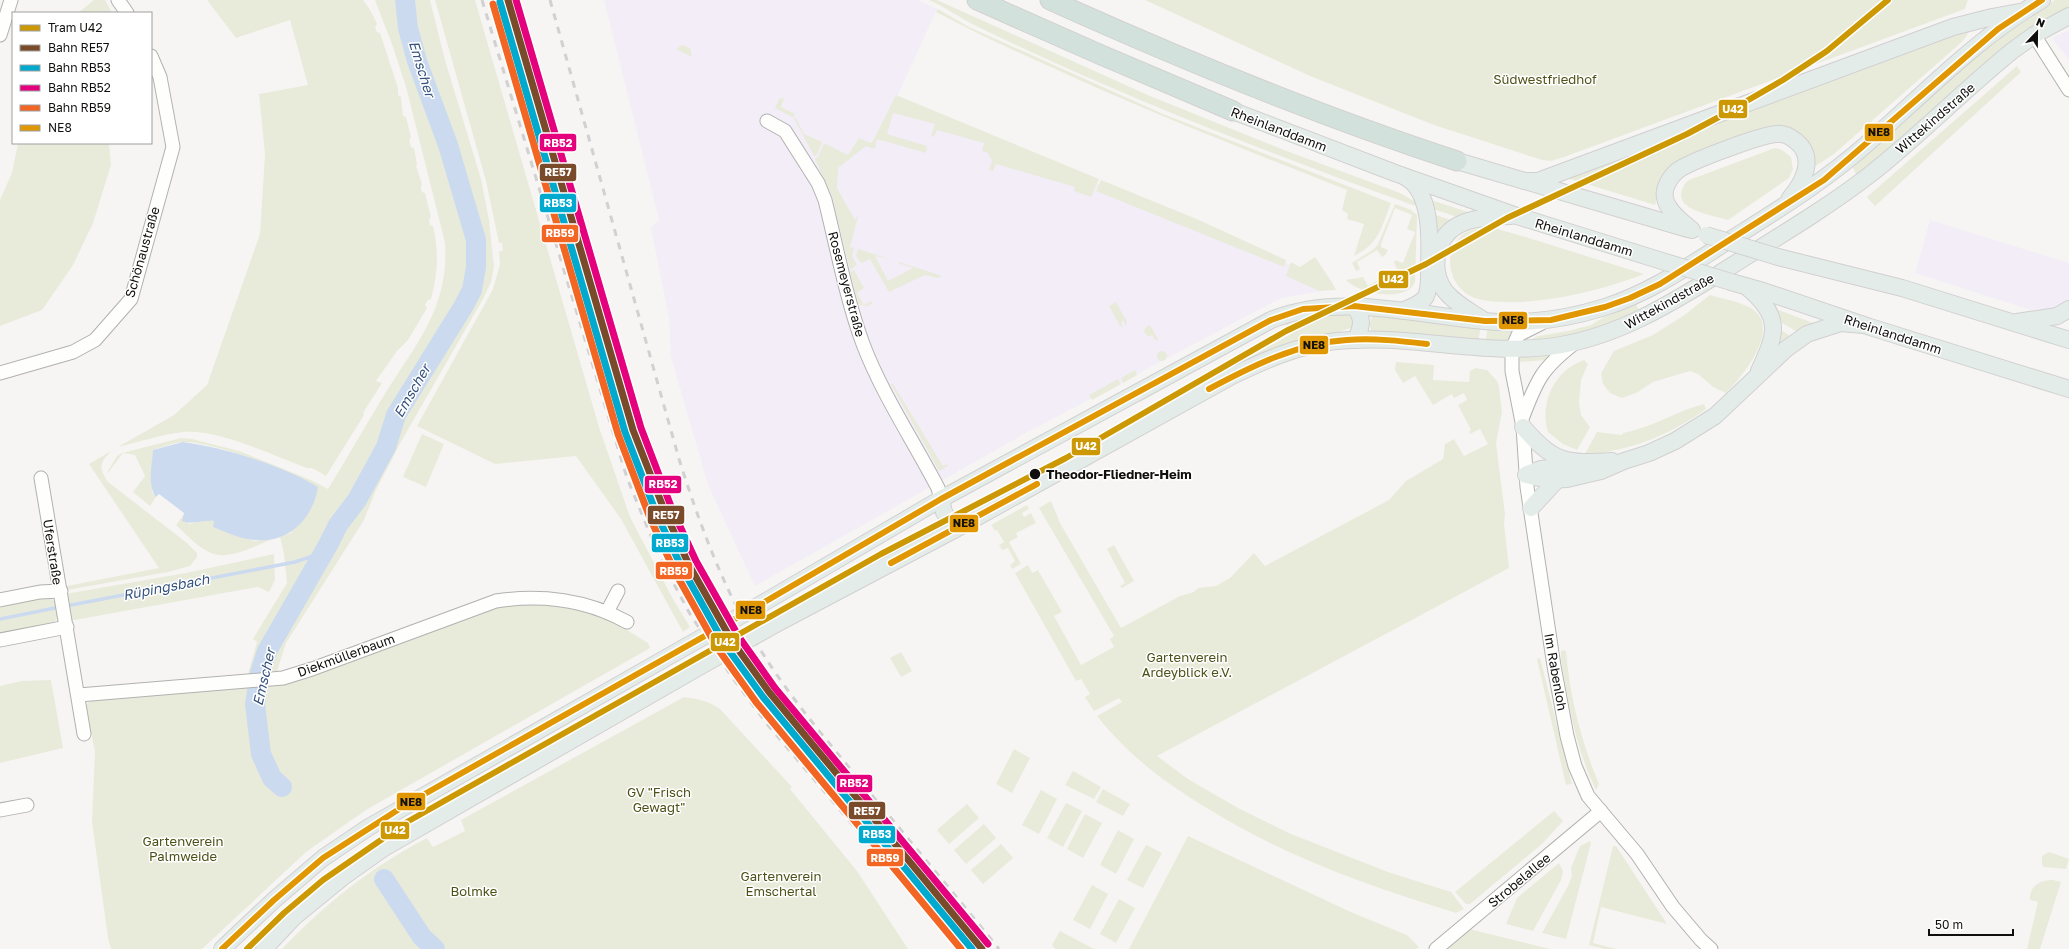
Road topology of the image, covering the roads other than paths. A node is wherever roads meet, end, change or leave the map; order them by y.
1 (11, 0) edge
2 (118, 0) edge
3 (977, 0) edge
4 (1050, 0) edge
5 (2042, 0) edge
6 (2023, 11) junction
7 (126, 12) edge
8 (2069, 16) edge
9 (0, 34) edge
10 (2034, 35) junction
11 (152, 58) edge
12 (2069, 90) edge
13 (1233, 111) joint
14 (767, 121) dead end
15 (1457, 161) joint
16 (1402, 175) junction
17 (1824, 180) junction
18 (1524, 181) junction
19 (1841, 196) junction
20 (1783, 206) junction
21 (1517, 216) junction
22 (1699, 233) junction
23 (1746, 287) junction
24 (1354, 306) junction
25 (2069, 308) edge
26 (1403, 311) junction
27 (1552, 320) junction
28 (1485, 321) junction
29 (2013, 323) junction
30 (1863, 325) junction
31 (1356, 340) junction
32 (2069, 340) edge
33 (1578, 341) junction
34 (1512, 350) junction
35 (0, 373) edge
36 (1756, 377) junction
37 (2069, 389) edge
38 (1523, 423) junction
39 (1624, 461) junction
40 (1586, 463) junction
41 (1526, 475) junction
42 (41, 478) dead end
43 (1557, 480) junction
44 (941, 499) junction
45 (1531, 508) junction
46 (954, 530) junction
47 (618, 592) dead end
48 (61, 593) junction
49 (0, 600) edge
50 (607, 612) junction
51 (66, 622) junction
52 (627, 622) dead end
53 (0, 640) edge
54 (79, 695) junction
55 (84, 734) dead end
56 (27, 805) dead end
57 (0, 810) edge
58 (1601, 811) junction
59 (222, 949) edge
60 (264, 949) edge
61 (1436, 949) edge
62 (1711, 949) edge

1 - 9 street
2 - 7 street
3 - 13 highway, Rheinlanddamm
4 - 15 highway
5 - 6 main road, Wittekindstraße
6 - 17 main road, Wittekindstraße
6 - 18 main road
8 - 10 main road, Wittekindstraße
10 - 12 street
10 - 19 main road, Wittekindstraße
11 - 35 street, Schönaustraße
13 - 16 main road, Rheinlanddamm
14 - 44 street, Rosemeyerstraße
15 - 18 main road
16 - 21 main road, Rheinlanddamm
16 - 26 main road
17 - 19 main road
17 - 20 main road, Wittekindstraße
18 - 22 main road
19 - 33 main road, Wittekindstraße
20 - 22 main road
20 - 27 main road, Wittekindstraße
21 - 23 main road, Rheinlanddamm, bridge
21 - 28 main road
22 - 29 main road, bridge
23 - 30 main road, Rheinlanddamm
23 - 36 main road
24 - 26 main road, Wittekindstraße
24 - 31 main road
24 - 44 main road, Wittekindstraße
25 - 29 main road
26 - 28 main road, Wittekindstraße
27 - 28 main road, Wittekindstraße
27 - 34 street
29 - 32 main road
30 - 36 main road
30 - 37 main road, Rheinlanddamm
31 - 34 main road, Wittekindstraße
31 - 46 main road, Wittekindstraße
33 - 34 main road, Wittekindstraße
33 - 38 street
34 - 38 street, Im Rabenloh
36 - 39 main road
38 - 40 main road
38 - 41 street, Im Rabenloh
39 - 40 main road
39 - 43 main road
40 - 41 main road
41 - 43 main road
41 - 45 street, Im Rabenloh
42 - 48 street, Uferstraße
43 - 45 main road
44 - 46 main road
44 - 59 main road, Wittekindstraße, bridge
45 - 58 street, Im Rabenloh
46 - 60 main road, Wittekindstraße, bridge
47 - 50 street
48 - 49 street, Uferstraße
48 - 51 street
50 - 52 street, Diekmüllerbaum
50 - 54 street, Diekmüllerbaum
51 - 53 street
51 - 54 street
54 - 55 street
56 - 57 street
58 - 61 street, Strobelallee
58 - 62 street, Im Rabenloh

